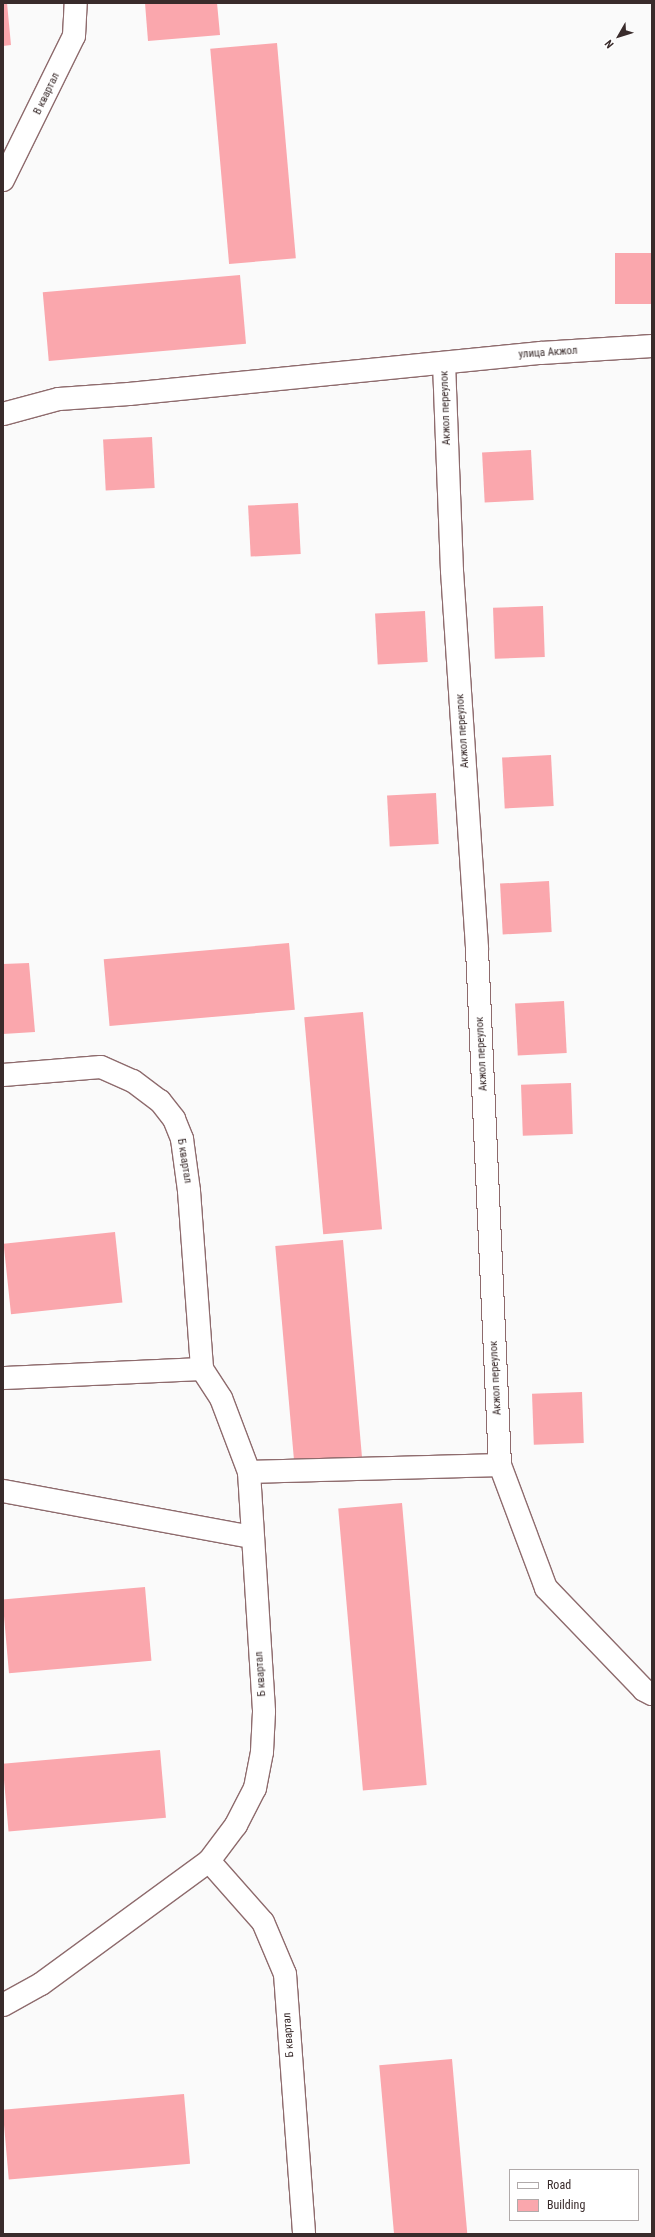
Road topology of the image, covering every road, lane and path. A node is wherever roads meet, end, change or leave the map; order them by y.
1 (76, 3) edge
2 (3, 180) edge
3 (652, 346) edge
4 (444, 363) junction
5 (3, 414) edge
6 (3, 1074) edge
7 (202, 1369) junction
8 (3, 1378) edge
9 (500, 1465) junction
10 (249, 1472) junction
11 (3, 1491) edge
12 (252, 1537) junction
13 (652, 1694) edge
14 (209, 1861) junction
15 (3, 2005) edge
16 (304, 2234) edge

1 - 2 street, В квартал
3 - 4 street, улица Акжол
4 - 5 street, улица Акжол
4 - 9 street, Акжол переулок
6 - 7 street, Б квартал
7 - 8 street
7 - 10 street, Б квартал
9 - 10 street
9 - 13 street, Акжол переулок
10 - 12 street, Б квартал
11 - 12 street
12 - 14 street, Б квартал
14 - 15 street, Б квартал
14 - 16 street, Б квартал

